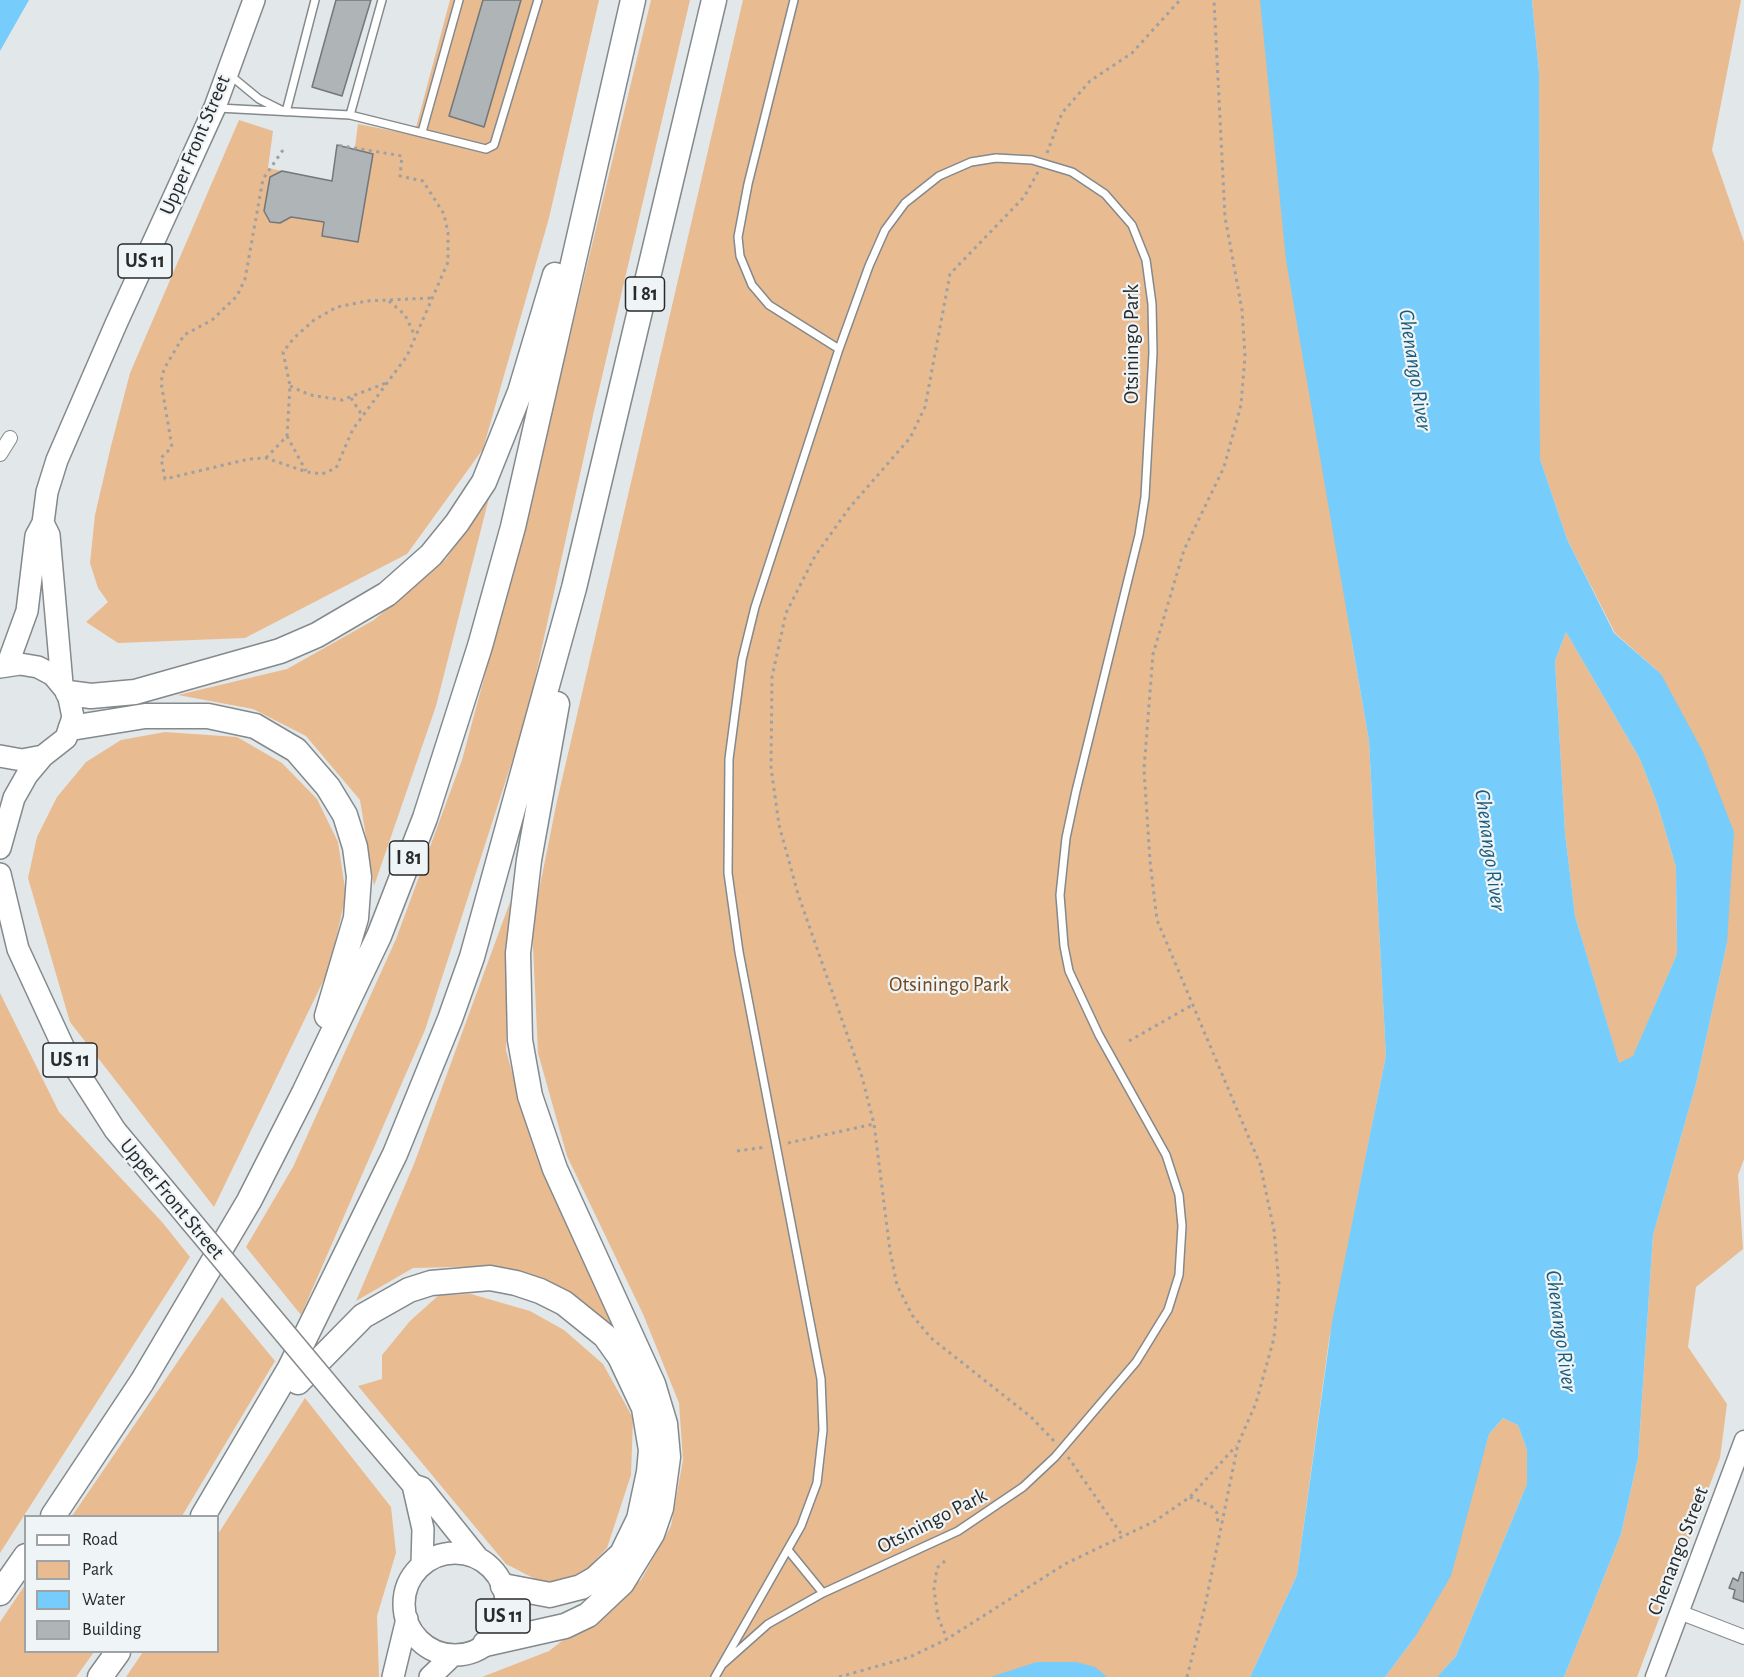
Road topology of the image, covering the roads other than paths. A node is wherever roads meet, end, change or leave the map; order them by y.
1 (254, 0) edge
2 (315, 0) edge
3 (382, 0) edge
4 (459, 0) edge
5 (538, 0) edge
6 (633, 0) edge
7 (714, 0) edge
8 (794, 0) edge
9 (228, 72) junction
10 (215, 107) junction
11 (286, 112) junction
12 (350, 115) junction
13 (422, 132) junction
14 (603, 134) junction
15 (839, 349) junction
16 (10, 438) dead end
17 (0, 454) edge
18 (43, 523) junction
19 (574, 588) junction
20 (3, 666) edge
21 (65, 689) junction
22 (71, 728) junction
23 (0, 756) edge
24 (43, 756) junction
25 (0, 848) edge
26 (0, 874) edge
27 (304, 1093) junction
28 (256, 1428) junction
29 (1744, 1440) edge
30 (412, 1485) junction
31 (54, 1515) edge
32 (204, 1515) edge
33 (788, 1550) junction
34 (478, 1558) junction
35 (24, 1559) edge
36 (422, 1564) junction
37 (503, 1586) junction
38 (0, 1593) edge
39 (823, 1593) junction
40 (1679, 1612) junction
41 (406, 1619) junction
42 (1744, 1637) edge
43 (486, 1644) junction
44 (117, 1653) edge
45 (453, 1655) junction
46 (723, 1664) junction
47 (100, 1677) edge
48 (393, 1677) edge
49 (430, 1677) edge
50 (715, 1677) edge
51 (1655, 1677) edge

1 - 9 main road, Upper Front Street / US 11
2 - 11 lane
3 - 12 lane
4 - 13 lane
5 - 13 lane
6 - 14 highway, I 81
7 - 19 highway, I 81
8 - 15 lane
9 - 10 main road, Upper Front Street / US 11
9 - 11 lane
10 - 11 lane
10 - 18 main road, Upper Front Street / US 11
11 - 12 lane
12 - 13 lane
14 - 21 highway
14 - 27 highway, I 81
15 - 33 lane, Otsiningo Park
15 - 39 lane, Otsiningo Park
16 - 17 street
18 - 20 main road, Upper Front Street / US 11
18 - 21 main road, Upper Front Street / US 11
19 - 28 highway, I 81
19 - 43 highway
20 - 21 main road, Upper Front Street
21 - 22 main road, Upper Front Street / US 11
22 - 24 main road
22 - 27 highway
23 - 24 main road
24 - 25 main road
26 - 30 main road, Upper Front Street / US 11, bridge
27 - 31 highway, I 81
28 - 32 highway, I 81
28 - 37 highway
29 - 40 street, Chenango Street
30 - 34 main road, Upper Front Street / US 11
30 - 36 main road, Upper Front Street / US 11
33 - 39 lane
33 - 46 lane, Otsiningo Park
34 - 36 main road
34 - 37 main road, Upper Front Street / US 11
35 - 38 highway
36 - 41 main road
37 - 43 main road, US 11
39 - 46 lane, Otsiningo Park
40 - 42 street
40 - 51 street, Chenango Street
41 - 45 main road
41 - 48 main road
43 - 45 main road, US 11
44 - 47 highway
45 - 49 main road, US 11
46 - 50 lane, Otsiningo Park

